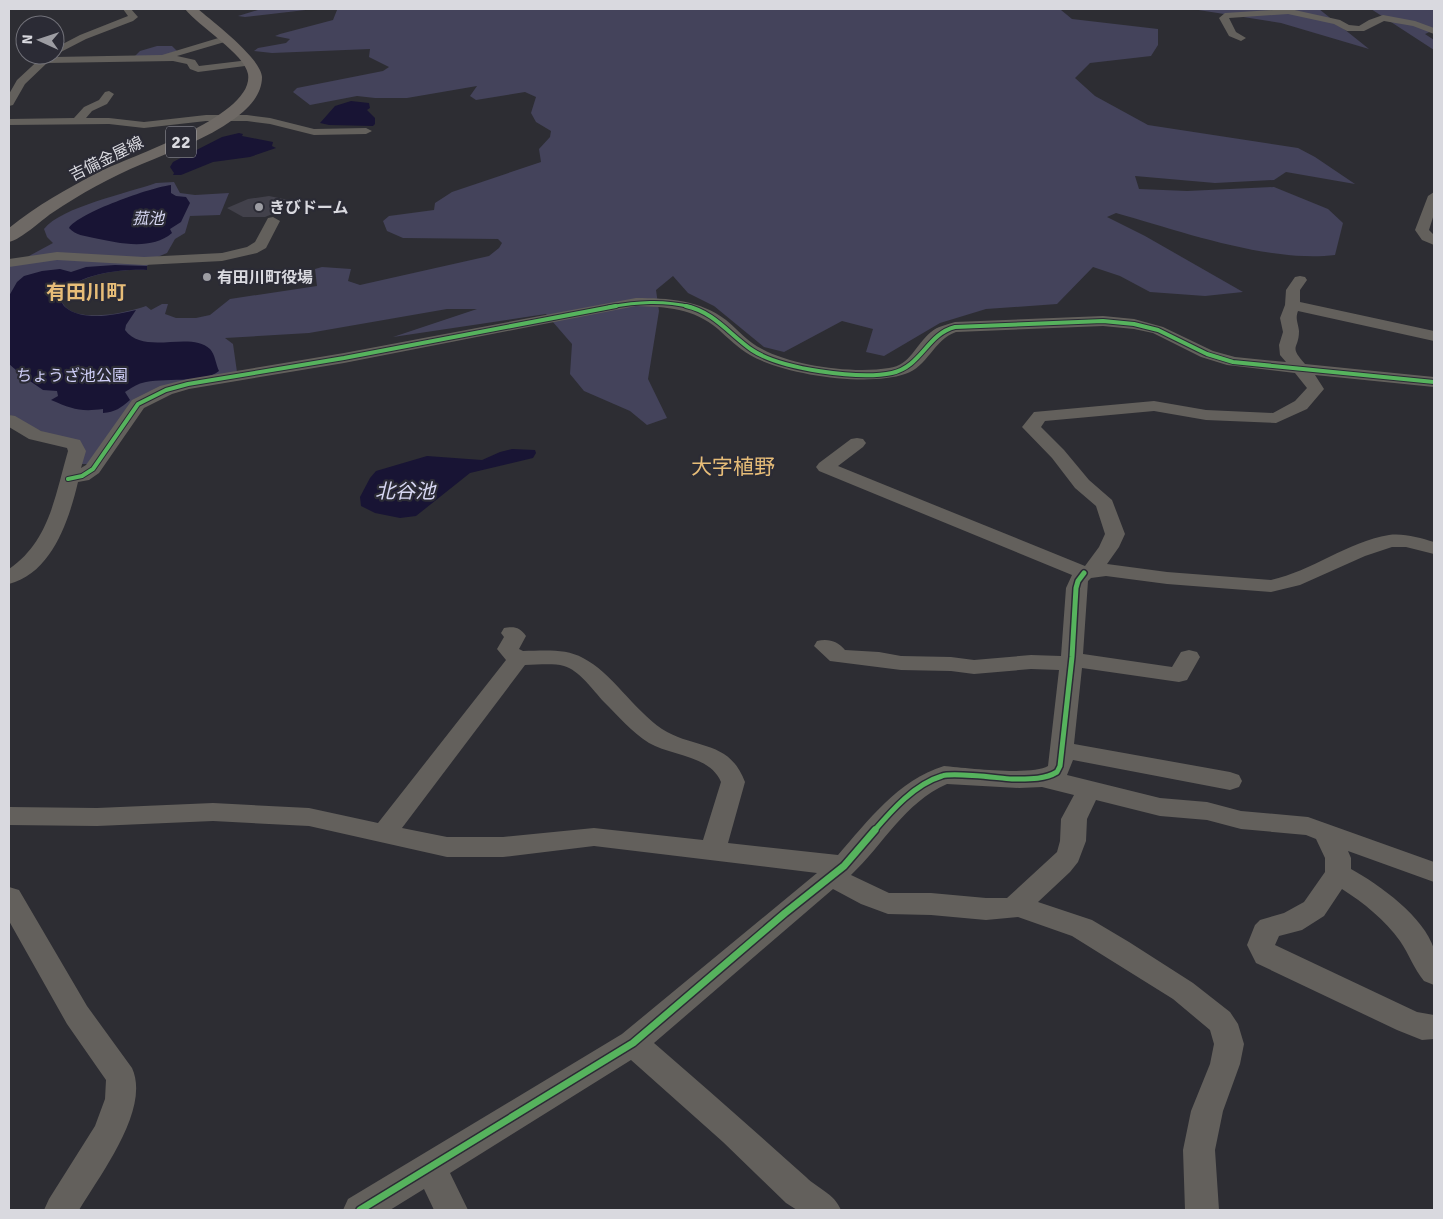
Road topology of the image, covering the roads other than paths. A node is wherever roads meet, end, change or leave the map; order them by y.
1 (127, 9) edge
2 (191, 9) edge
3 (1434, 31) edge
4 (1241, 38) dead end
5 (225, 40) junction
6 (65, 47) edge
7 (65, 57) edge
8 (158, 58) junction
9 (249, 63) junction
10 (39, 65) edge
11 (9, 82) edge
12 (22, 82) junction
13 (109, 94) dead end
14 (9, 103) edge
15 (225, 119) junction
16 (77, 121) junction
17 (9, 122) edge
18 (366, 131) dead end
19 (1434, 196) edge
20 (273, 221) dead end
21 (9, 237) edge
22 (1434, 241) edge
23 (9, 263) edge
24 (1300, 280) dead end
25 (1293, 305) junction
26 (1434, 336) edge
27 (1301, 370) junction
28 (1434, 382) edge
29 (9, 420) edge
30 (857, 443) dead end
31 (68, 479) junction
32 (1434, 548) edge
33 (1088, 572) junction
34 (9, 578) edge
35 (512, 633) dead end
36 (825, 646) dead end
37 (1190, 657) dead end
38 (519, 658) junction
39 (1072, 662) junction
40 (1062, 750) junction
41 (1042, 778) junction
42 (1230, 781) dead end
43 (1089, 789) junction
44 (9, 816) edge
45 (1326, 832) junction
46 (383, 834) junction
47 (713, 850) junction
48 (838, 871) junction
49 (1434, 872) edge
50 (1338, 874) junction
51 (9, 897) edge
52 (1018, 906) junction
53 (1434, 973) edge
54 (1434, 1027) edge
55 (633, 1043) junction
56 (430, 1168) junction
57 (61, 1210) edge
58 (360, 1210) edge
59 (452, 1210) edge
60 (824, 1210) edge
61 (1202, 1210) edge

1 - 6 street
2 - 5 main road
3 - 4 street
5 - 8 street
5 - 9 main road
7 - 8 street
8 - 9 street
9 - 15 main road, 吉備金屋線 / 22
10 - 12 street
11 - 12 street
12 - 14 street
13 - 16 street
15 - 16 street
15 - 18 street
15 - 21 main road, 吉備金屋線 / 22
16 - 17 street
19 - 22 street
20 - 23 street
24 - 25 street
25 - 26 street
25 - 27 street
27 - 28 street
27 - 31 street
27 - 33 street
29 - 31 street
30 - 33 street
31 - 34 street
32 - 33 street
33 - 39 street
35 - 38 street
36 - 39 street
37 - 39 street
38 - 46 street
38 - 47 street
39 - 40 street
40 - 41 street
40 - 42 street
41 - 43 street
41 - 48 street
43 - 45 street
43 - 52 street
44 - 46 street
45 - 49 street
45 - 50 street
46 - 47 street
47 - 48 street
48 - 52 street
48 - 55 street
50 - 53 street
50 - 54 street
51 - 57 street
52 - 61 street
55 - 56 street
55 - 60 street
56 - 58 street
56 - 59 street

